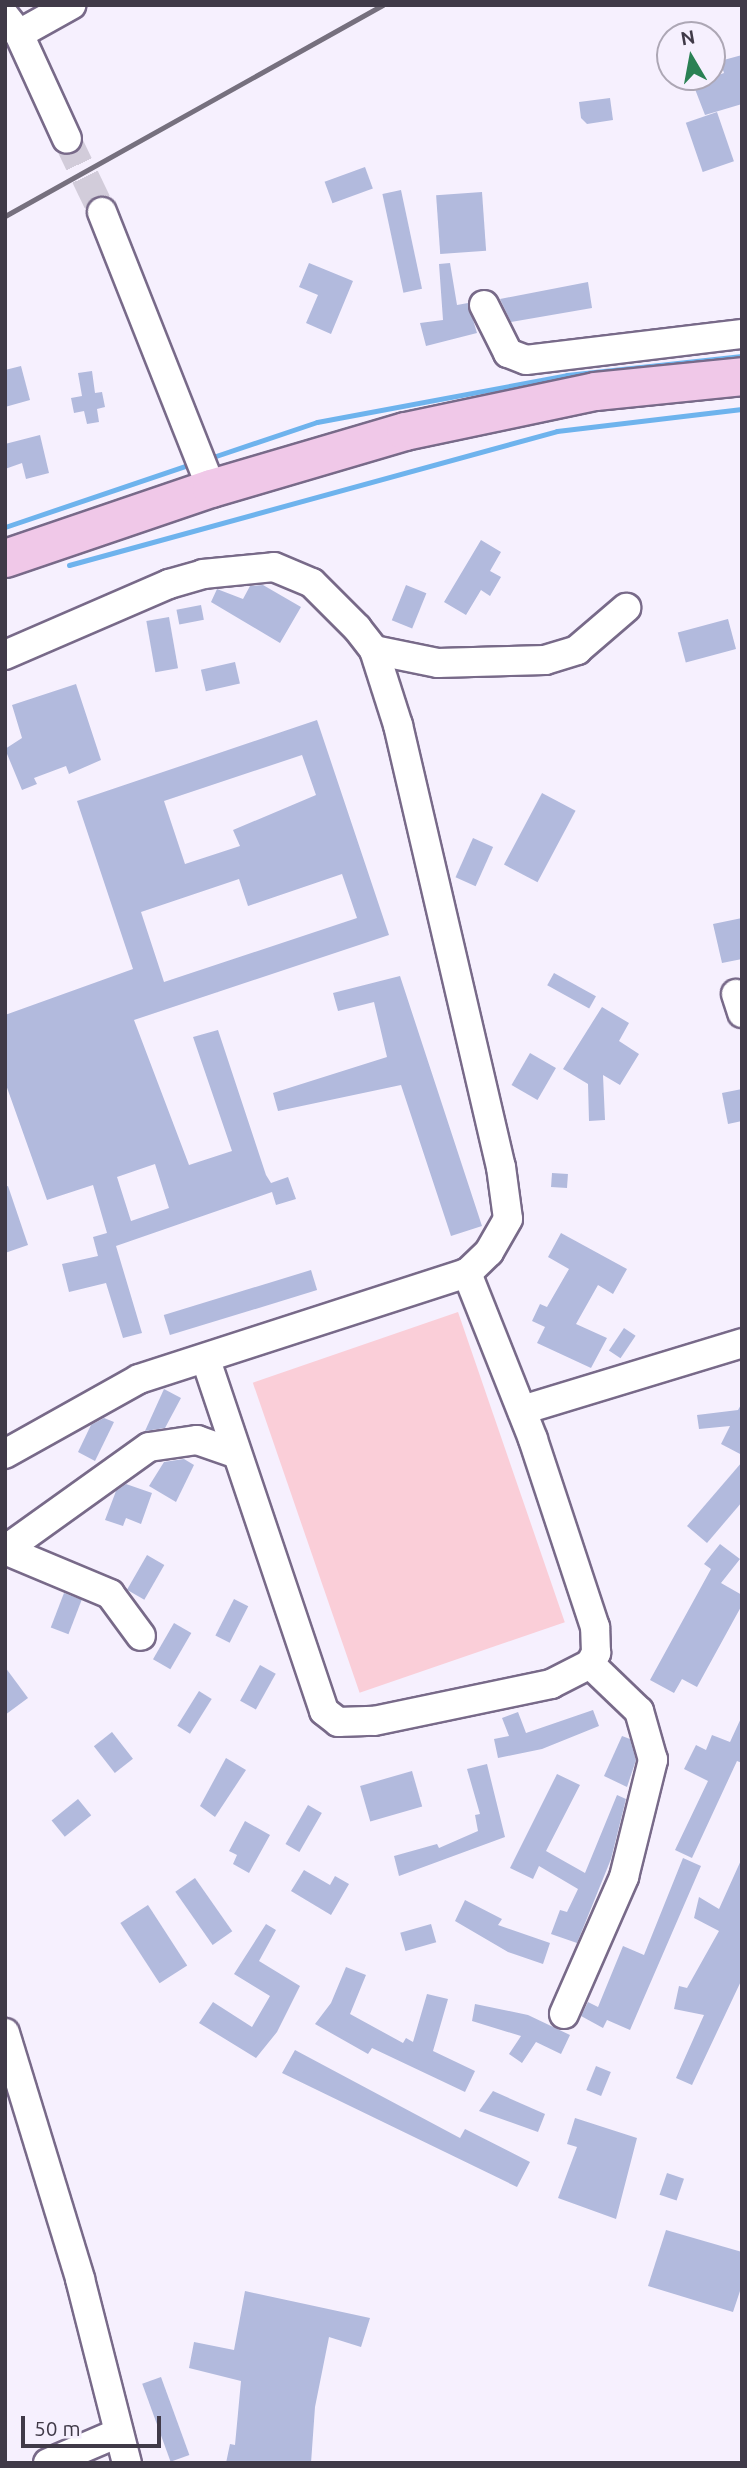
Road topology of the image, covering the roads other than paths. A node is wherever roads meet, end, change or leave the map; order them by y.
1 (71, 5) edge
2 (12, 25) edge
3 (66, 139) tunnel mouth
4 (102, 212) tunnel mouth
5 (484, 305) dead end
6 (742, 334) edge
7 (742, 376) edge
8 (211, 488) junction
9 (5, 558) edge
10 (626, 608) dead end
11 (374, 650) junction
12 (5, 655) edge
13 (467, 1273) junction
14 (742, 1343) edge
15 (206, 1360) junction
16 (522, 1410) junction
17 (5, 1454) edge
18 (237, 1454) junction
19 (5, 1550) edge
20 (141, 1636) dead end
21 (590, 1664) junction
22 (564, 2014) dead end
23 (5, 2033) edge
24 (118, 2433) junction
25 (48, 2463) edge
26 (127, 2463) edge

1 - 2 street
2 - 3 street
4 - 8 street
5 - 6 street
7 - 8 main road
8 - 9 main road
10 - 11 street
11 - 12 street
11 - 13 street
13 - 15 street
13 - 16 street
14 - 16 street
15 - 17 street
15 - 18 street
16 - 21 street
18 - 19 street
18 - 21 street
19 - 20 street
21 - 22 street
23 - 24 street
24 - 25 street
24 - 26 street

